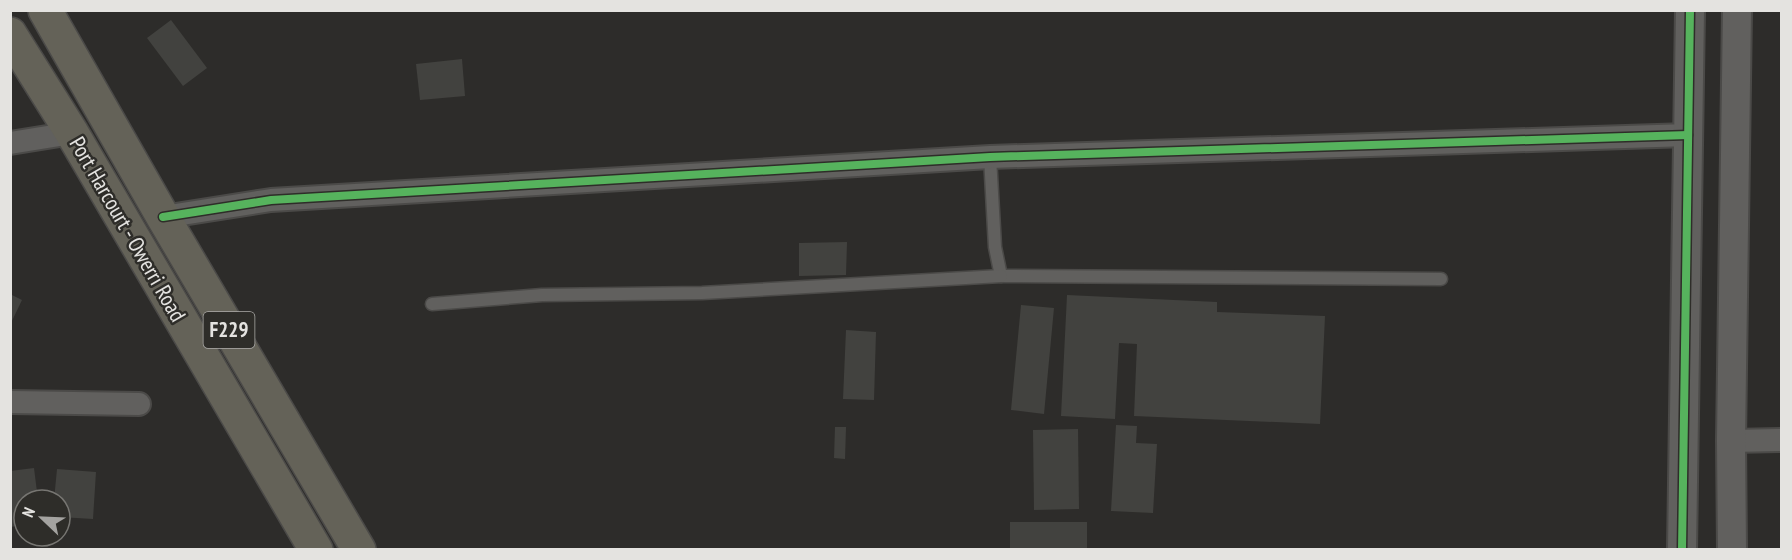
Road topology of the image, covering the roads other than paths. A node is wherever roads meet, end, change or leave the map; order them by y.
1 (45, 10) edge
2 (1690, 10) edge
3 (1737, 10) edge
4 (10, 34) edge
5 (72, 133) junction
6 (1688, 135) junction
7 (10, 143) edge
8 (990, 157) junction
9 (163, 217) junction
10 (1001, 276) junction
11 (1441, 279) dead end
12 (432, 304) dead end
13 (10, 402) edge
14 (139, 404) dead end
15 (1782, 440) edge
16 (1731, 441) junction
17 (316, 549) edge
18 (359, 549) edge
19 (1682, 549) edge
20 (1732, 549) edge

1 - 9 main road, Port Harcourt - Owerri Road / F229
2 - 6 street
3 - 16 street
4 - 5 main road, Port Harcourt - Owerri Road / F229
5 - 7 street
5 - 17 main road, Port Harcourt - Owerri Road / F229
6 - 8 street
6 - 19 street
8 - 9 street
8 - 10 lane
9 - 18 main road, Port Harcourt - Owerri Road / F229
10 - 11 lane
10 - 12 lane
13 - 14 street
15 - 16 street
16 - 20 street

